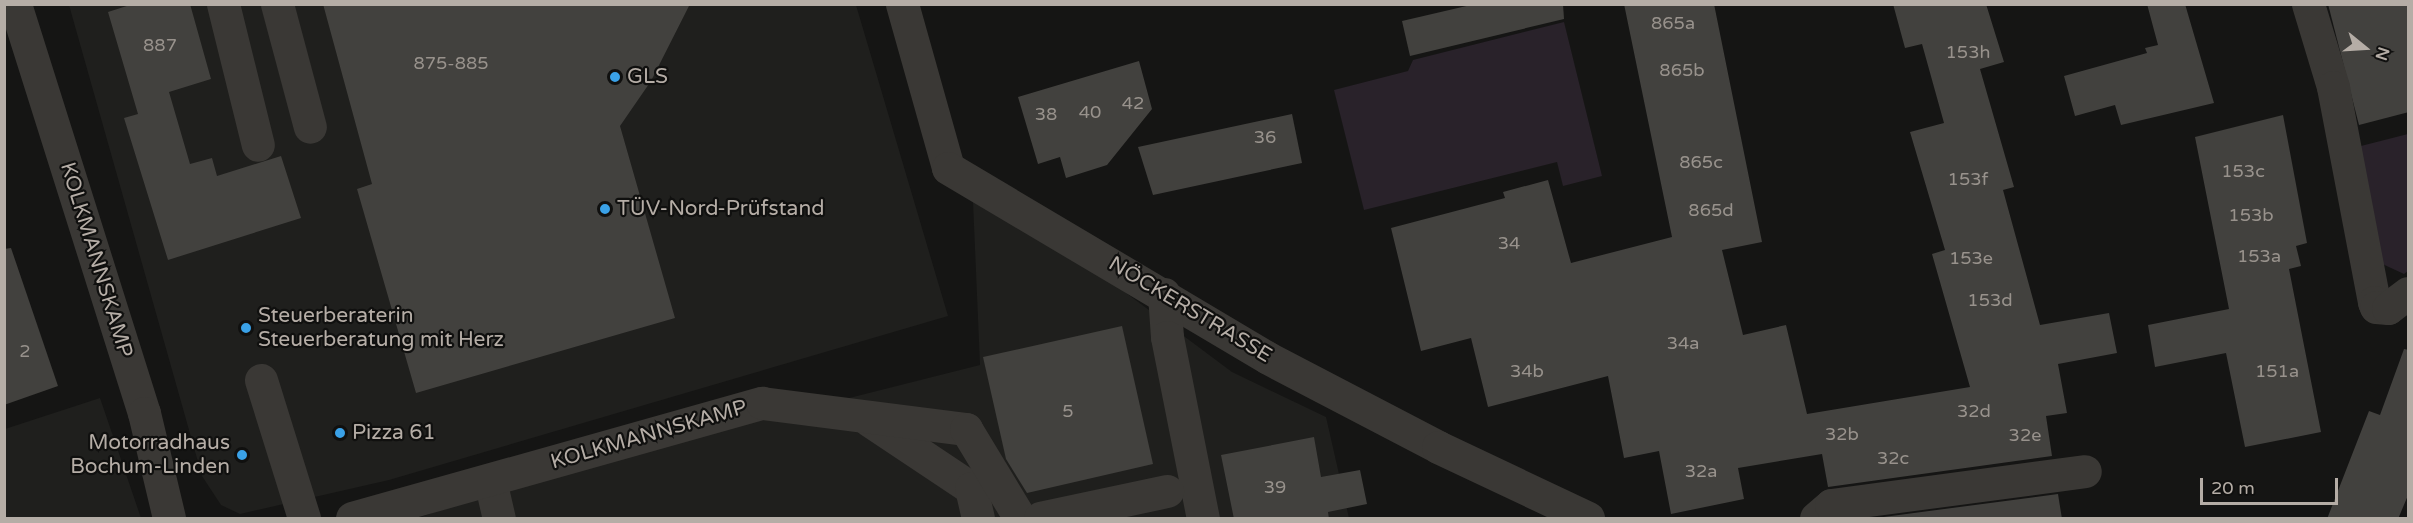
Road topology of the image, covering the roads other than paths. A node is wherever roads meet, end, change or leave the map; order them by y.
1 (15, 4) edge
2 (223, 4) edge
3 (277, 4) edge
4 (902, 4) edge
5 (2308, 4) edge
6 (310, 127) dead end
7 (258, 145) dead end
8 (2409, 293) edge
9 (1164, 294) junction
10 (261, 380) dead end
11 (863, 416) junction
12 (2085, 471) dead end
13 (490, 480) junction
14 (1167, 491) dead end
15 (170, 519) edge
16 (304, 519) edge
17 (352, 519) edge
18 (499, 519) edge
19 (978, 519) edge
20 (1020, 519) edge
21 (1040, 519) edge
22 (1203, 519) edge
23 (1588, 519) edge
24 (1816, 519) edge

1 - 15 street, KOLKMANNSKAMP
2 - 7 street
3 - 6 street
4 - 9 street, NÖCKERSTRASSE
5 - 8 street
9 - 22 street
9 - 23 street, NÖCKERSTRASSE
10 - 16 street
11 - 13 street, KOLKMANNSKAMP
11 - 19 street, KOLKMANNSKAMP
11 - 20 street
12 - 24 street
13 - 17 street, KOLKMANNSKAMP
13 - 18 street
14 - 21 street

